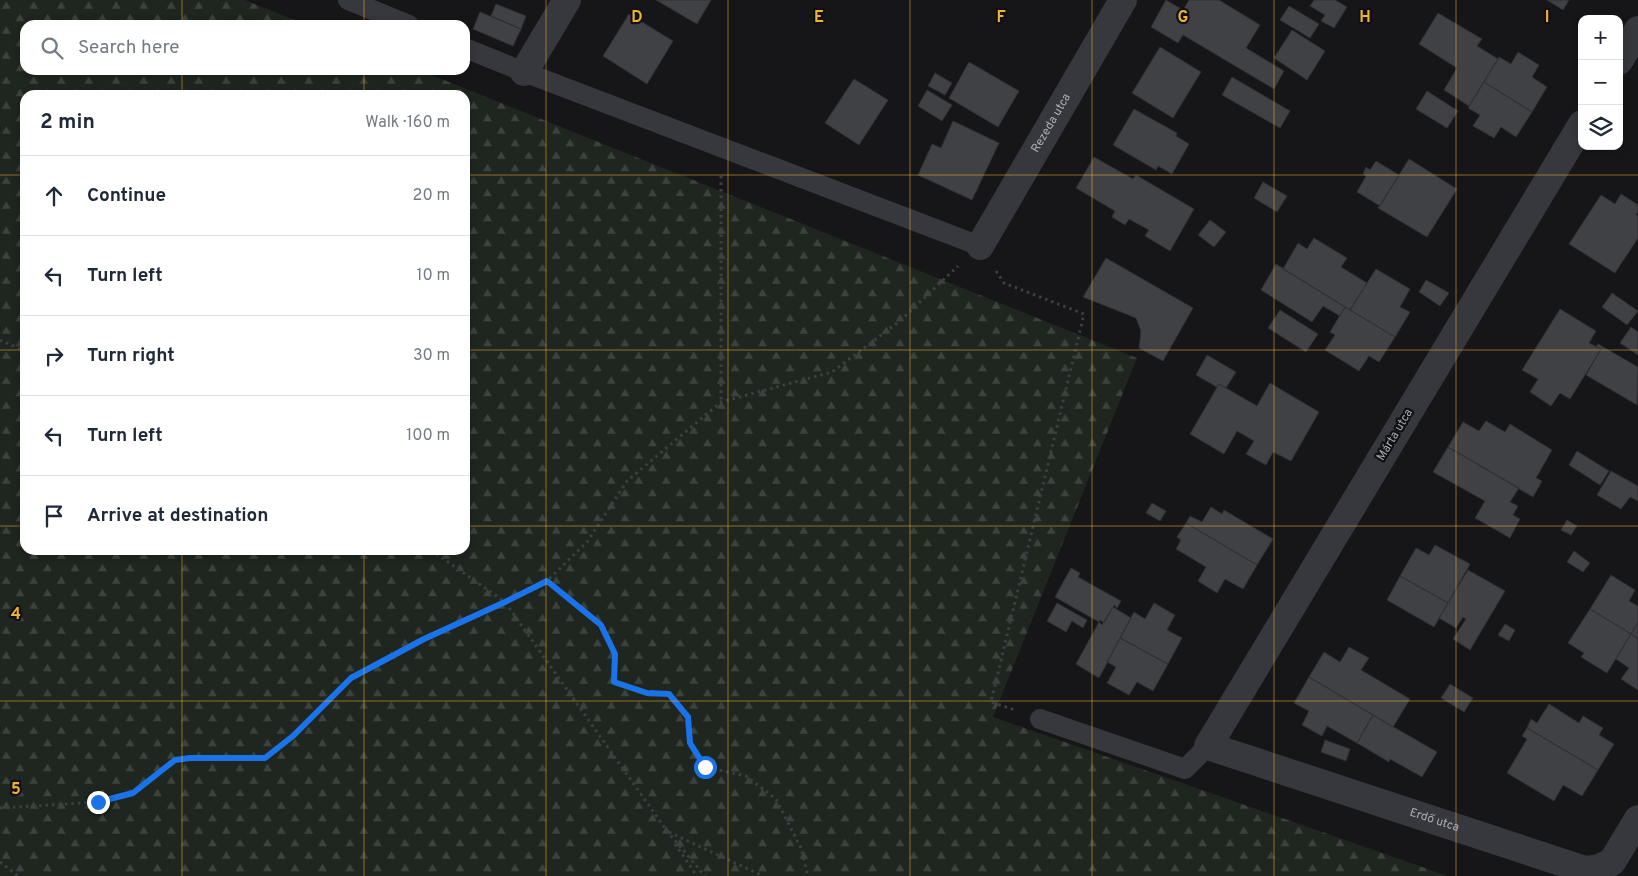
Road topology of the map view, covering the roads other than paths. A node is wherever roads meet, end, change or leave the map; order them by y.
1 (348, 0) edge
2 (567, 0) edge
3 (1123, 0) edge
4 (397, 20) edge
5 (1638, 30) edge
6 (470, 50) edge
7 (1620, 60) edge
8 (524, 72) junction
9 (1578, 131) edge
10 (980, 246) joint
11 (1040, 719) road end
12 (1208, 746) junction
13 (1638, 819) edge

1 - 4 lane
2 - 8 street
3 - 10 street, Rezeda utca
5 - 7 street
6 - 8 lane
8 - 10 lane
9 - 12 street, Márta utca
11 - 12 lane
12 - 13 street, Erdő utca

